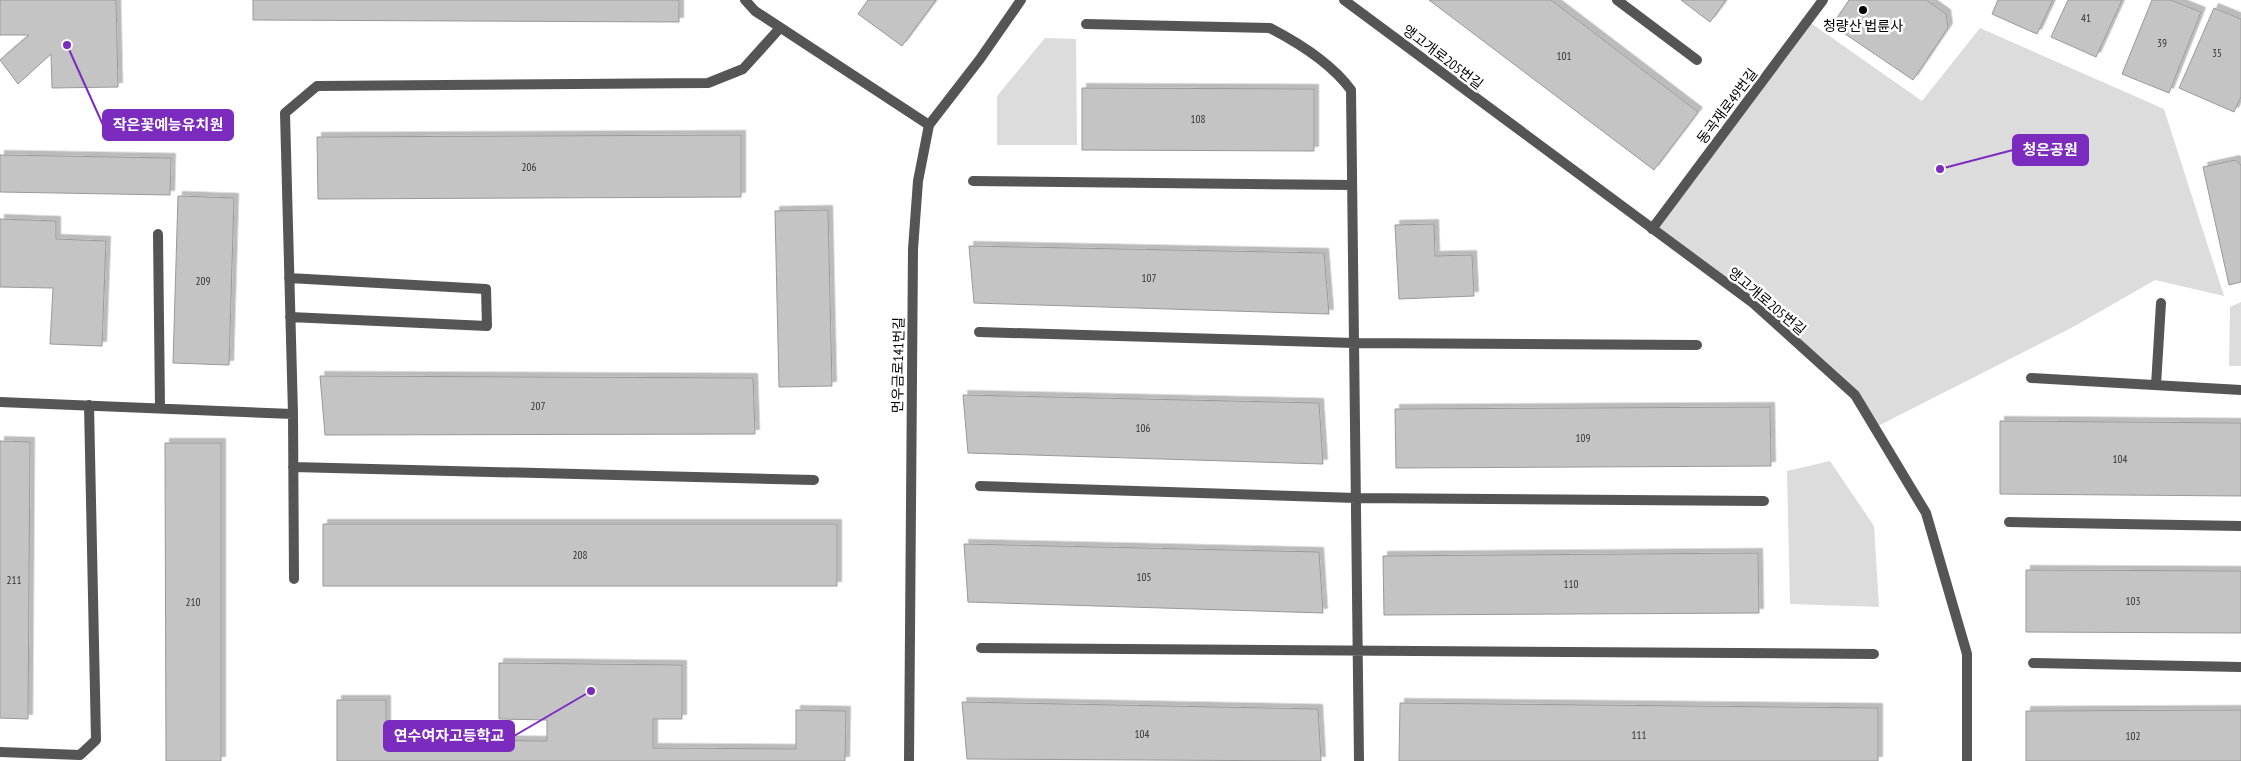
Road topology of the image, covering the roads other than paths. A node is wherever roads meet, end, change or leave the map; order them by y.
1 (745, 0) edge
2 (1021, 0) edge
3 (1344, 0) edge
4 (1617, 0) edge
5 (1823, 0) edge
6 (1086, 24) dead end
7 (780, 28) junction
8 (1697, 60) dead end
9 (929, 125) junction
10 (973, 180) dead end
11 (1352, 185) junction
12 (1652, 229) junction
13 (158, 234) dead end
14 (289, 278) junction
15 (2161, 303) dead end
16 (290, 317) junction
17 (979, 332) dead end
18 (1354, 343) junction
19 (1696, 345) dead end
20 (2031, 378) dead end
21 (2156, 385) junction
22 (2241, 390) edge
23 (0, 402) edge
24 (89, 405) junction
25 (160, 407) junction
26 (293, 414) junction
27 (293, 467) junction
28 (814, 480) dead end
29 (980, 486) dead end
30 (1356, 498) junction
31 (1764, 501) dead end
32 (2009, 522) dead end
33 (2241, 526) edge
34 (294, 579) dead end
35 (981, 648) dead end
36 (1357, 651) junction
37 (1874, 654) dead end
38 (2033, 662) dead end
39 (2241, 667) edge
40 (0, 752) edge
41 (909, 761) edge
42 (1359, 761) edge
43 (1968, 761) edge

1 - 7 street
2 - 9 street, 먼우금로141번길
3 - 12 street, 앵고개로205번길
4 - 8 street
5 - 12 street, 동곡재로49번길
6 - 11 street
7 - 9 street
7 - 14 street
9 - 41 street, 먼우금로141번길
10 - 11 street
11 - 18 street
12 - 43 street, 앵고개로205번길
13 - 25 street
14 - 16 street
14 - 16 street
15 - 21 street
16 - 26 street
17 - 18 street
18 - 19 street
18 - 30 street
20 - 21 street
21 - 22 street
23 - 24 street
24 - 25 street
24 - 40 street
25 - 26 street
26 - 27 street
27 - 28 street
27 - 34 street
29 - 30 street
30 - 31 street
30 - 36 street
32 - 33 street
35 - 36 street
36 - 37 street
36 - 42 street
38 - 39 street

